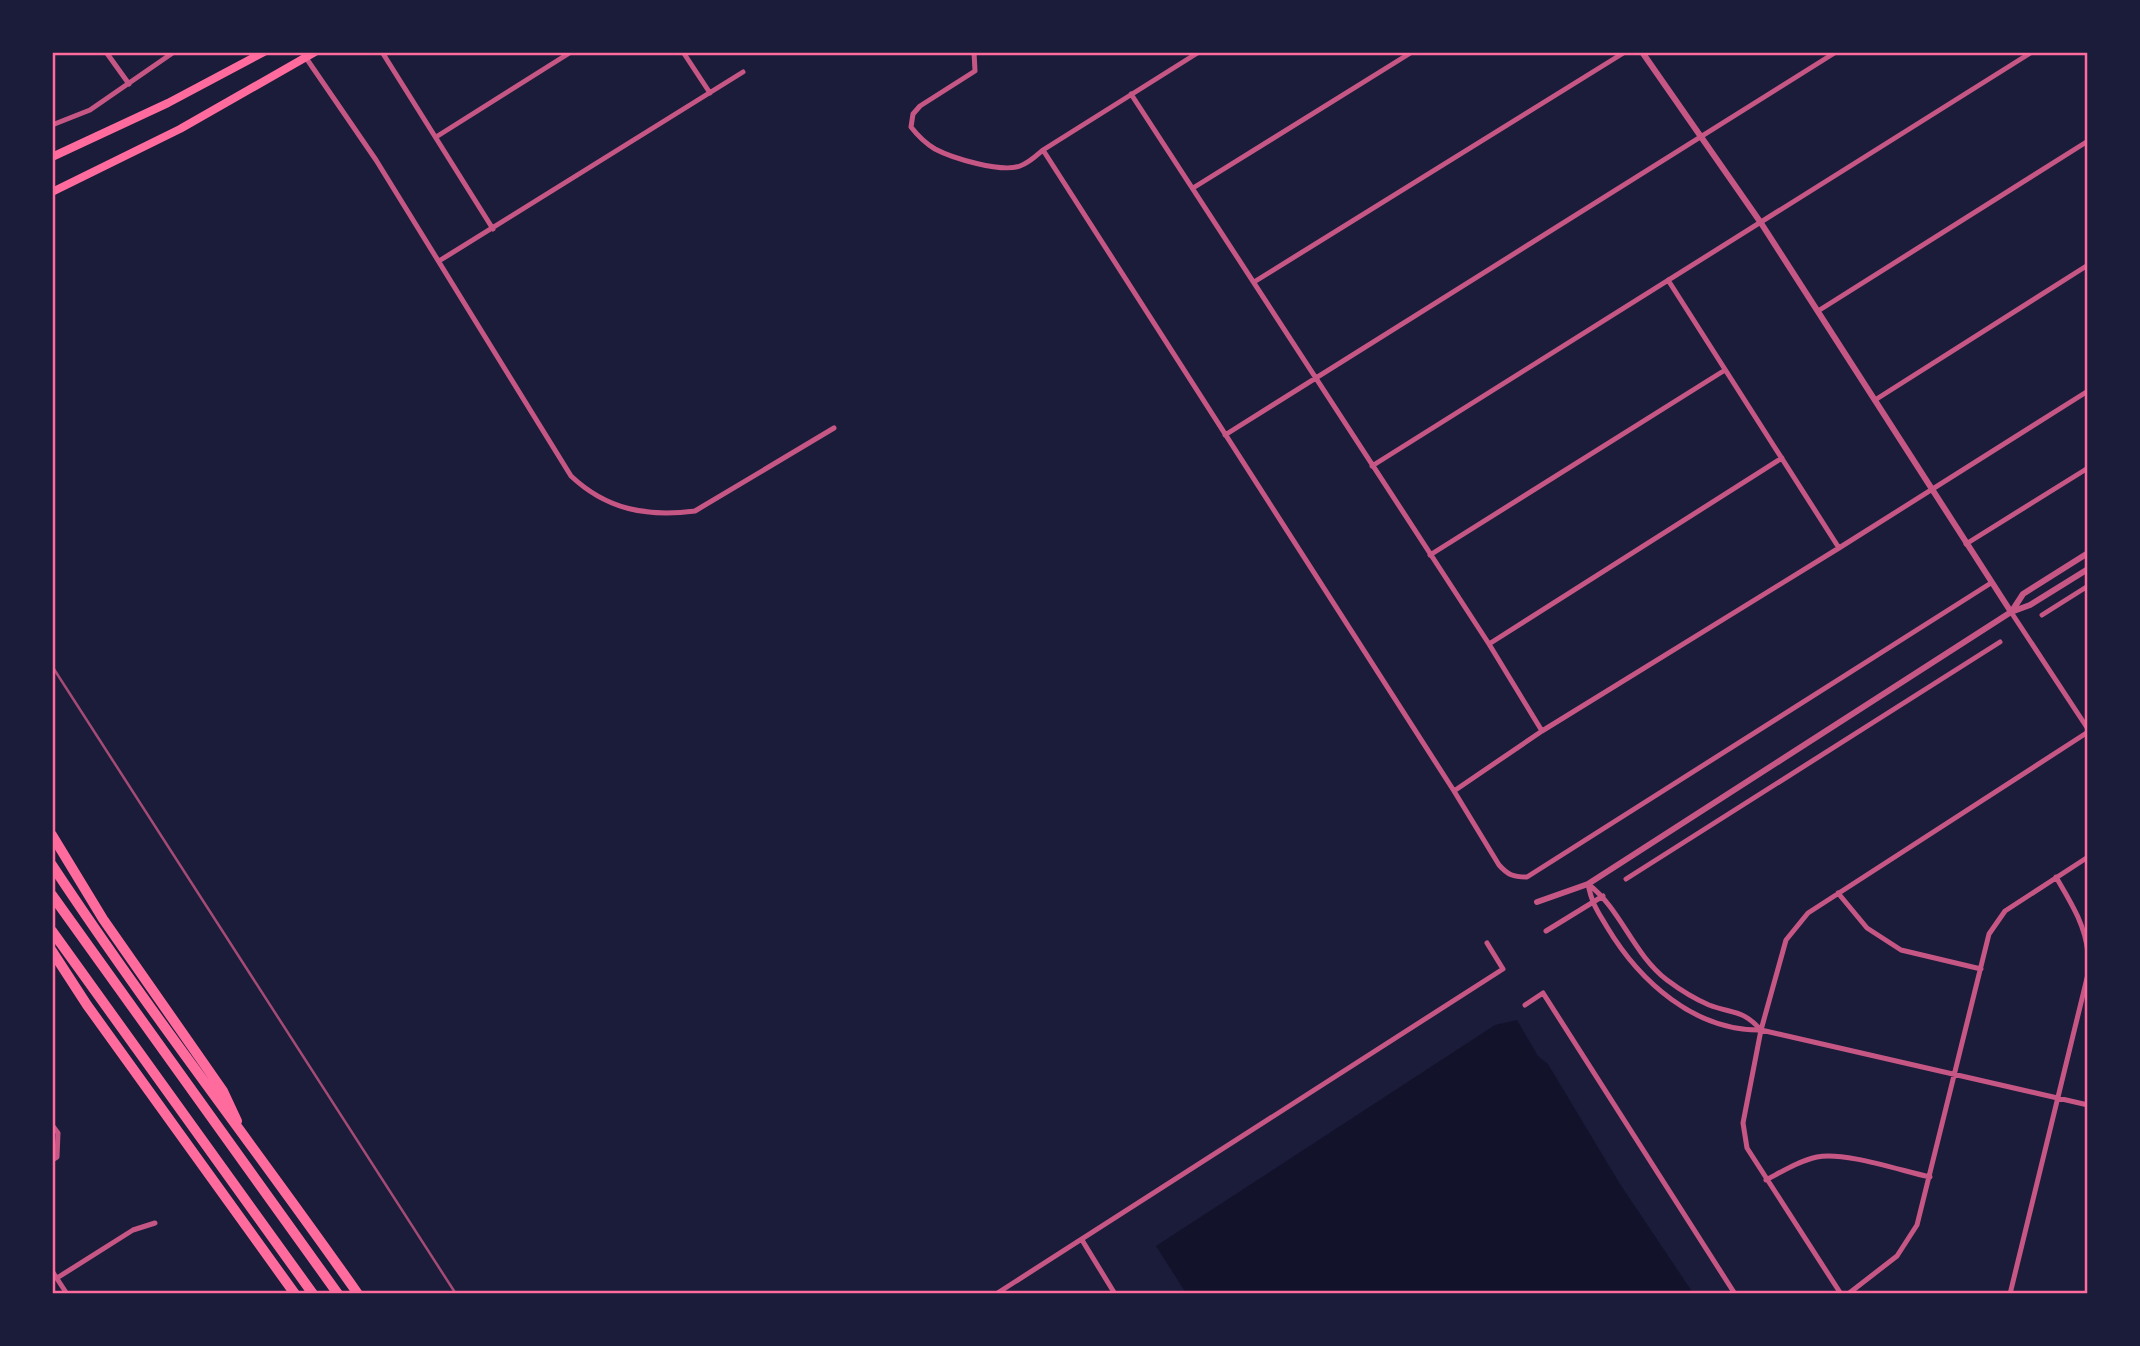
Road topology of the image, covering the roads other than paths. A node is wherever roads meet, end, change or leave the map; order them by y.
1 (106, 52) edge
2 (174, 52) edge
3 (264, 52) edge
4 (315, 52) edge
5 (382, 52) edge
6 (571, 52) edge
7 (683, 52) edge
8 (974, 52) edge
9 (1183, 52) edge
10 (1199, 52) edge
11 (1412, 52) edge
12 (1625, 52) edge
13 (1642, 52) edge
14 (1836, 52) edge
15 (2032, 52) edge
16 (304, 55) edge
17 (1188, 59) junction
18 (743, 72) dead end
19 (129, 84) junction
20 (710, 93) junction
21 (1132, 94) junction
22 (52, 125) edge
23 (436, 137) junction
24 (1702, 137) junction
25 (2088, 141) edge
26 (1043, 150) junction
27 (52, 157) edge
28 (1193, 188) junction
29 (52, 192) edge
30 (1761, 223) junction
31 (493, 229) junction
32 (439, 261) junction
33 (2088, 265) edge
34 (1668, 280) junction
35 (1254, 282) junction
36 (1818, 311) junction
37 (1725, 370) junction
38 (1315, 380) junction
39 (2088, 391) edge
40 (1875, 400) junction
41 (834, 428) dead end
42 (1225, 435) junction
43 (1782, 458) junction
44 (1372, 466) junction
45 (2088, 468) edge
46 (1932, 489) junction
47 (1966, 544) junction
48 (1839, 548) junction
49 (2088, 553) edge
50 (1430, 555) junction
51 (2088, 569) edge
52 (1991, 583) junction
53 (2088, 586) edge
54 (2011, 612) junction
55 (2042, 615) dead end
56 (2000, 642) dead end
57 (1489, 644) junction
58 (1542, 731) junction
59 (2088, 731) edge
60 (1454, 791) junction
61 (52, 835) edge
62 (2088, 857) edge
63 (52, 865) edge
64 (2056, 877) junction
65 (1626, 879) dead end
66 (1588, 884) junction
67 (1838, 893) junction
68 (52, 895) edge
69 (1603, 896) junction
70 (1537, 902) dead end
71 (1592, 903) junction
72 (52, 931) edge
73 (1546, 931) dead end
74 (1487, 943) dead end
75 (52, 951) edge
76 (2088, 953) edge
77 (52, 964) edge
78 (1981, 969) junction
79 (2088, 974) edge
80 (1525, 1004) dead end
81 (87, 1005) junction
82 (1762, 1030) junction
83 (1956, 1074) junction
84 (2058, 1097) junction
85 (2088, 1105) edge
86 (52, 1125) edge
87 (244, 1138) junction
88 (55, 1158) edge
89 (1930, 1177) junction
90 (1766, 1180) junction
91 (155, 1223) dead end
92 (1082, 1240) junction
93 (52, 1272) edge
94 (57, 1278) junction
95 (67, 1293) edge
96 (295, 1293) edge
97 (313, 1293) edge
98 (338, 1293) edge
99 (358, 1293) edge
100 (996, 1293) edge
101 (1115, 1293) edge
102 (1735, 1293) edge
103 (1841, 1293) edge
104 (1848, 1293) edge
105 (2010, 1293) edge

1 - 19 street
2 - 19 street
3 - 27 main road
4 - 16 main road
5 - 23 street
6 - 23 street
7 - 20 street
8 - 26 street
9 - 17 street
10 - 17 street
11 - 28 street
12 - 35 street
13 - 24 street
14 - 24 street
15 - 30 street
16 - 29 main road
16 - 32 street
17 - 21 street
18 - 20 street
19 - 22 street
20 - 31 street
21 - 26 street
21 - 28 street
23 - 31 street
24 - 30 street
24 - 38 street
25 - 36 street
26 - 42 street
28 - 35 street
30 - 34 street
30 - 36 street
31 - 32 street
32 - 41 street
33 - 40 street
34 - 37 street
34 - 44 street
35 - 38 street
36 - 40 street
37 - 43 street
37 - 50 street
38 - 42 street
38 - 44 street
39 - 46 street
40 - 46 street
42 - 60 street
43 - 48 street
43 - 57 street
44 - 50 street
45 - 47 street
46 - 47 street
46 - 48 street
47 - 52 street
48 - 58 street
49 - 54 street
50 - 57 street
51 - 54 street
52 - 54 street
52 - 60 street
53 - 55 street
54 - 59 street
54 - 66 street
56 - 65 street
57 - 58 street
58 - 60 street
59 - 67 street
61 - 87 highway
62 - 64 street
63 - 87 highway
64 - 76 street
64 - 78 street
66 - 69 street
66 - 70 street
66 - 71 street
67 - 78 street
67 - 82 street
68 - 98 highway
69 - 71 street
69 - 82 street
71 - 73 street
71 - 82 street
72 - 97 highway
74 - 92 street
75 - 81 highway
77 - 81 highway
78 - 83 street
79 - 84 street
80 - 102 street
81 - 96 highway
82 - 83 street
82 - 90 street
83 - 84 street
83 - 89 street
84 - 85 street
84 - 105 street
86 - 88 street
87 - 99 highway
89 - 90 street
89 - 104 street
90 - 103 street
91 - 94 street
92 - 100 street
92 - 101 street
93 - 94 street
94 - 95 street

